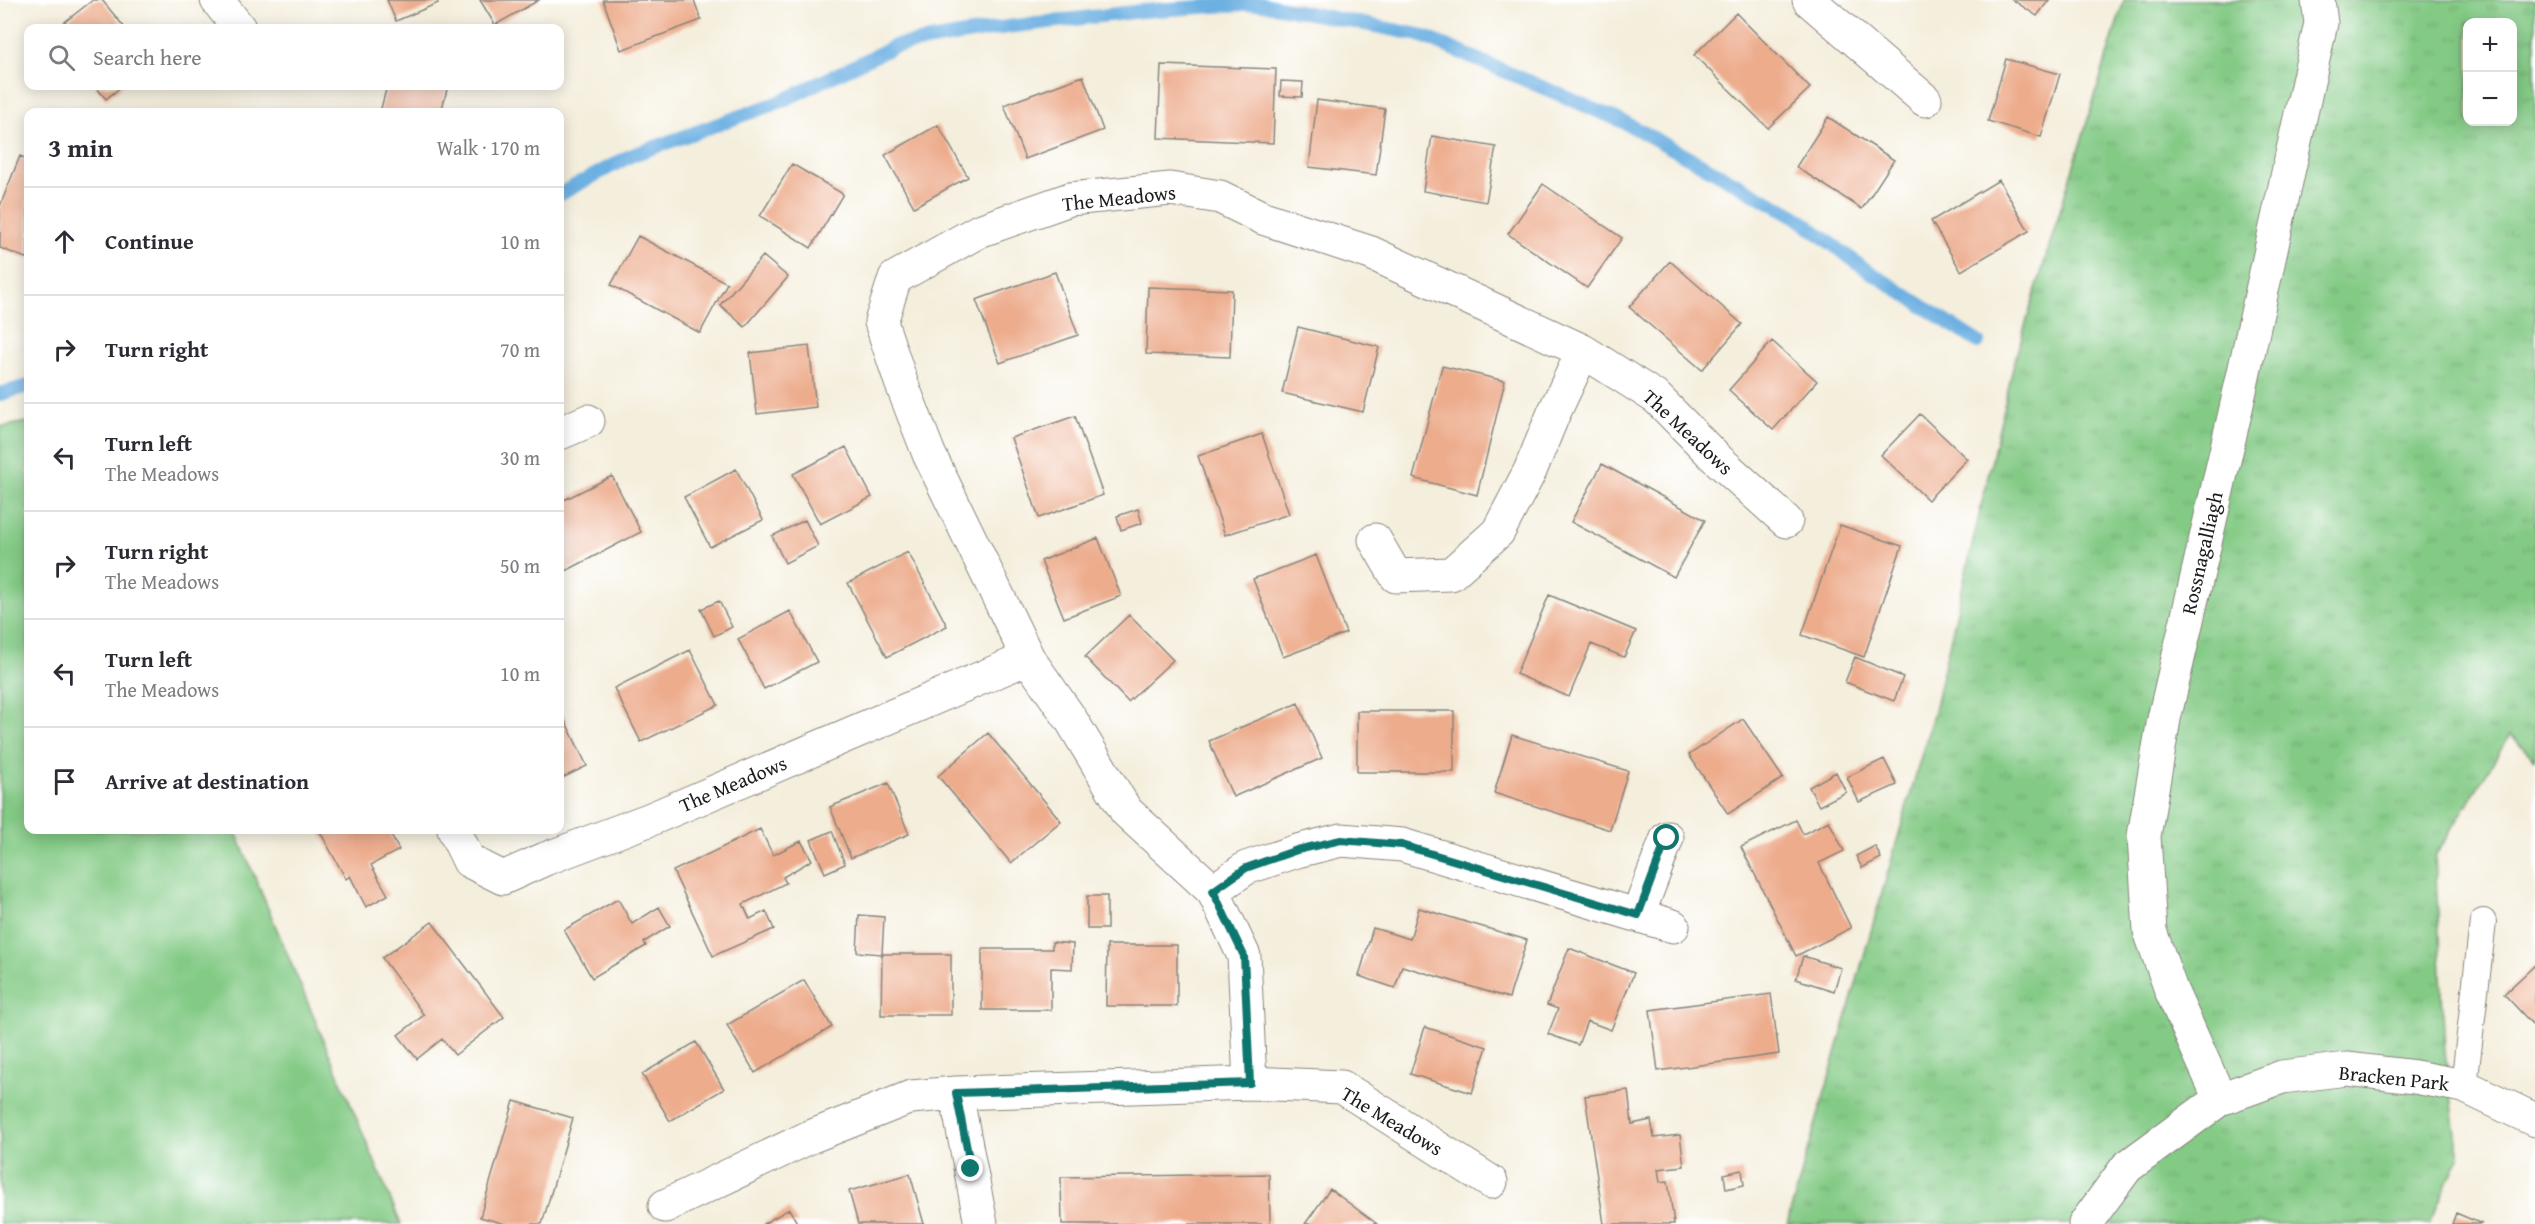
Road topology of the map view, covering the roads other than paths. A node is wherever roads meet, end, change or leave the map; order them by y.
1 (217, 0) edge
2 (1809, 0) edge
3 (2318, 0) edge
4 (236, 24) edge
5 (1925, 100) dead end
6 (1583, 351) junction
7 (1786, 521) dead end
8 (1375, 540) dead end
9 (1028, 658) junction
10 (456, 834) edge
11 (1667, 838) dead end
12 (1213, 891) junction
13 (1638, 915) junction
14 (2483, 922) dead end
15 (1673, 926) dead end
16 (1250, 1083) junction
17 (2464, 1086) junction
18 (956, 1093) junction
19 (2220, 1099) junction
20 (2535, 1120) edge
21 (1491, 1182) dead end
22 (665, 1206) dead end
23 (981, 1224) edge
24 (2085, 1224) edge

1 - 4 street
2 - 5 street
3 - 19 street, Rossnagalliagh
6 - 7 street, The Meadows
6 - 8 street
6 - 9 street, The Meadows
9 - 10 street, The Meadows
9 - 12 street, The Meadows
11 - 13 street
12 - 13 street
12 - 16 street, The Meadows
13 - 15 street
14 - 17 lane
16 - 18 street, The Meadows
16 - 21 street, The Meadows
17 - 19 street, Bracken Park
17 - 20 street, Bracken Park
18 - 22 street, The Meadows
18 - 23 street
19 - 24 street, Bracken Park

